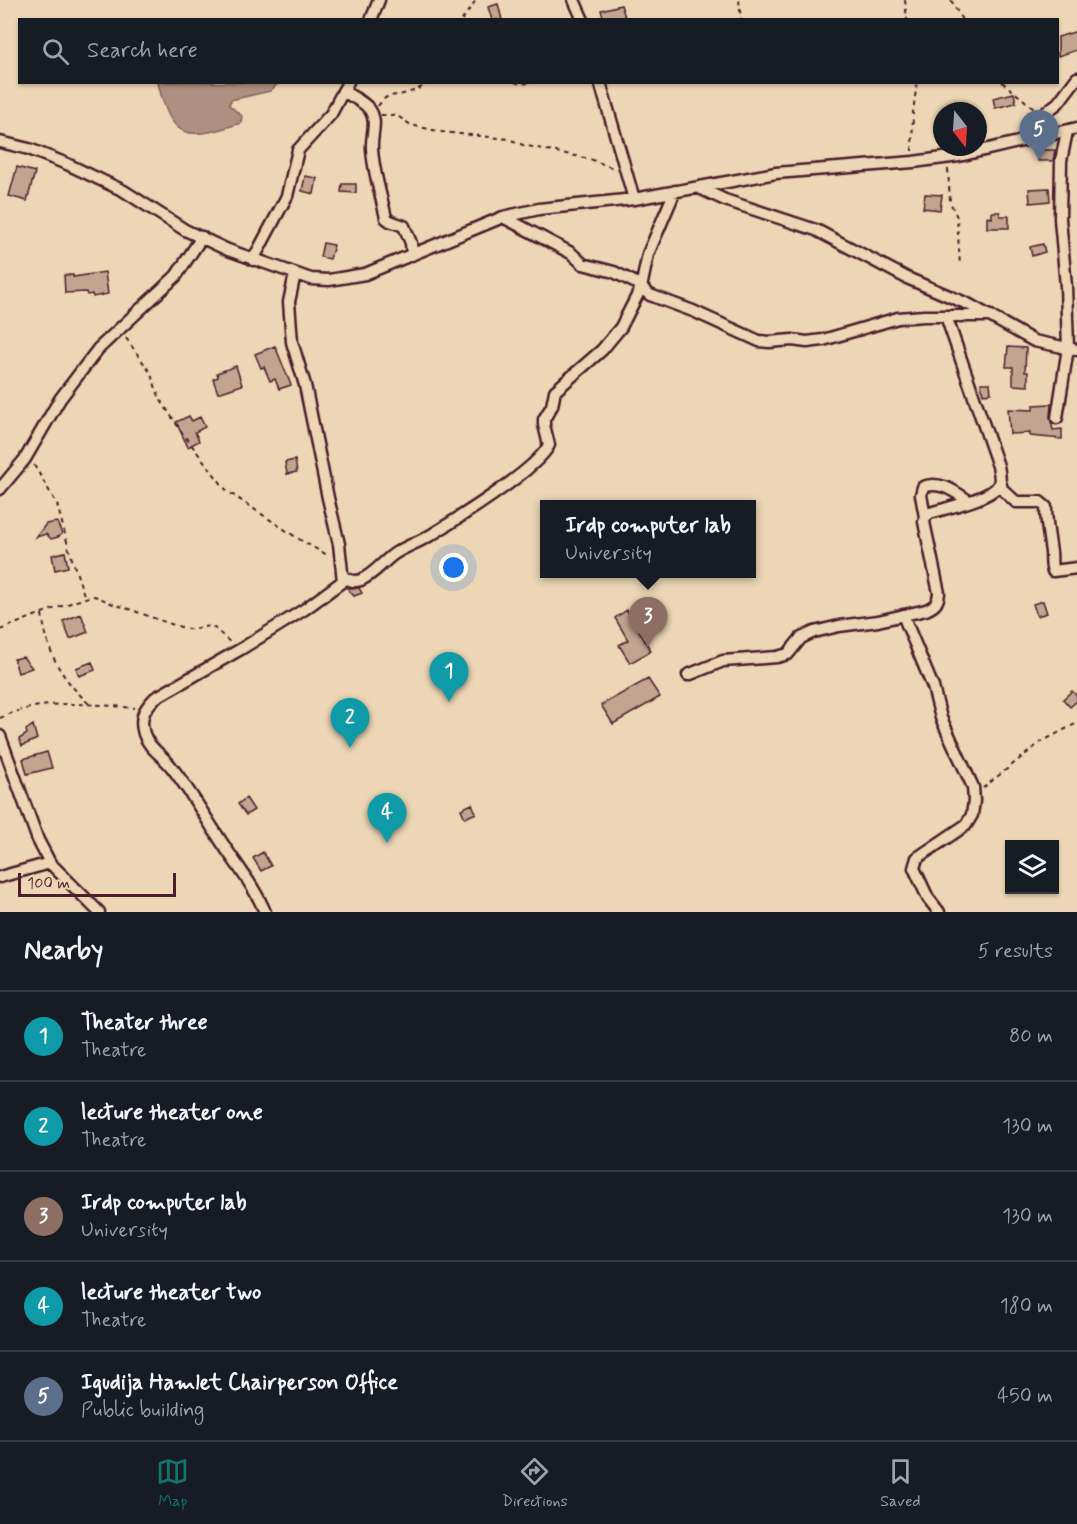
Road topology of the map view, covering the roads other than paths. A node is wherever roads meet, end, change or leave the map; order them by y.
1 (379, 0) edge
2 (574, 0) edge
3 (372, 18) edge
4 (582, 18) edge
5 (1077, 78) edge
6 (601, 84) edge
7 (346, 87) edge
8 (1072, 129) edge
9 (1054, 134) junction
10 (0, 143) edge
11 (698, 188) junction
12 (675, 191) junction
13 (634, 199) junction
14 (503, 217) junction
15 (202, 237) junction
16 (412, 255) junction
17 (253, 260) junction
18 (295, 274) junction
19 (641, 288) junction
20 (946, 316) junction
21 (990, 316) junction
22 (1073, 349) edge
23 (1058, 418) dead end
24 (1000, 481) junction
25 (0, 489) edge
26 (969, 501) junction
27 (925, 517) junction
28 (1077, 568) edge
29 (343, 572) junction
30 (903, 615) junction
31 (688, 675) dead end
32 (0, 736) edge
33 (50, 863) junction
34 (0, 877) edge
35 (99, 912) edge
36 (265, 912) edge
37 (939, 912) edge

1 - 3 street
2 - 4 street
5 - 9 street
6 - 13 street
7 - 16 street
7 - 17 street
8 - 9 street
8 - 22 street
9 - 11 street
10 - 15 street
11 - 12 street
11 - 21 street
12 - 13 street
12 - 19 street
13 - 14 street
14 - 16 street
14 - 19 street
15 - 17 street
15 - 25 street
16 - 18 street
17 - 18 street
18 - 29 street
19 - 20 street
19 - 29 street
20 - 21 street
20 - 24 street
21 - 22 street
22 - 23 street
24 - 26 street
24 - 28 street
26 - 27 street
26 - 27 street
27 - 30 street
29 - 36 street
30 - 31 street
30 - 37 street
32 - 33 street
33 - 34 street
33 - 35 street

